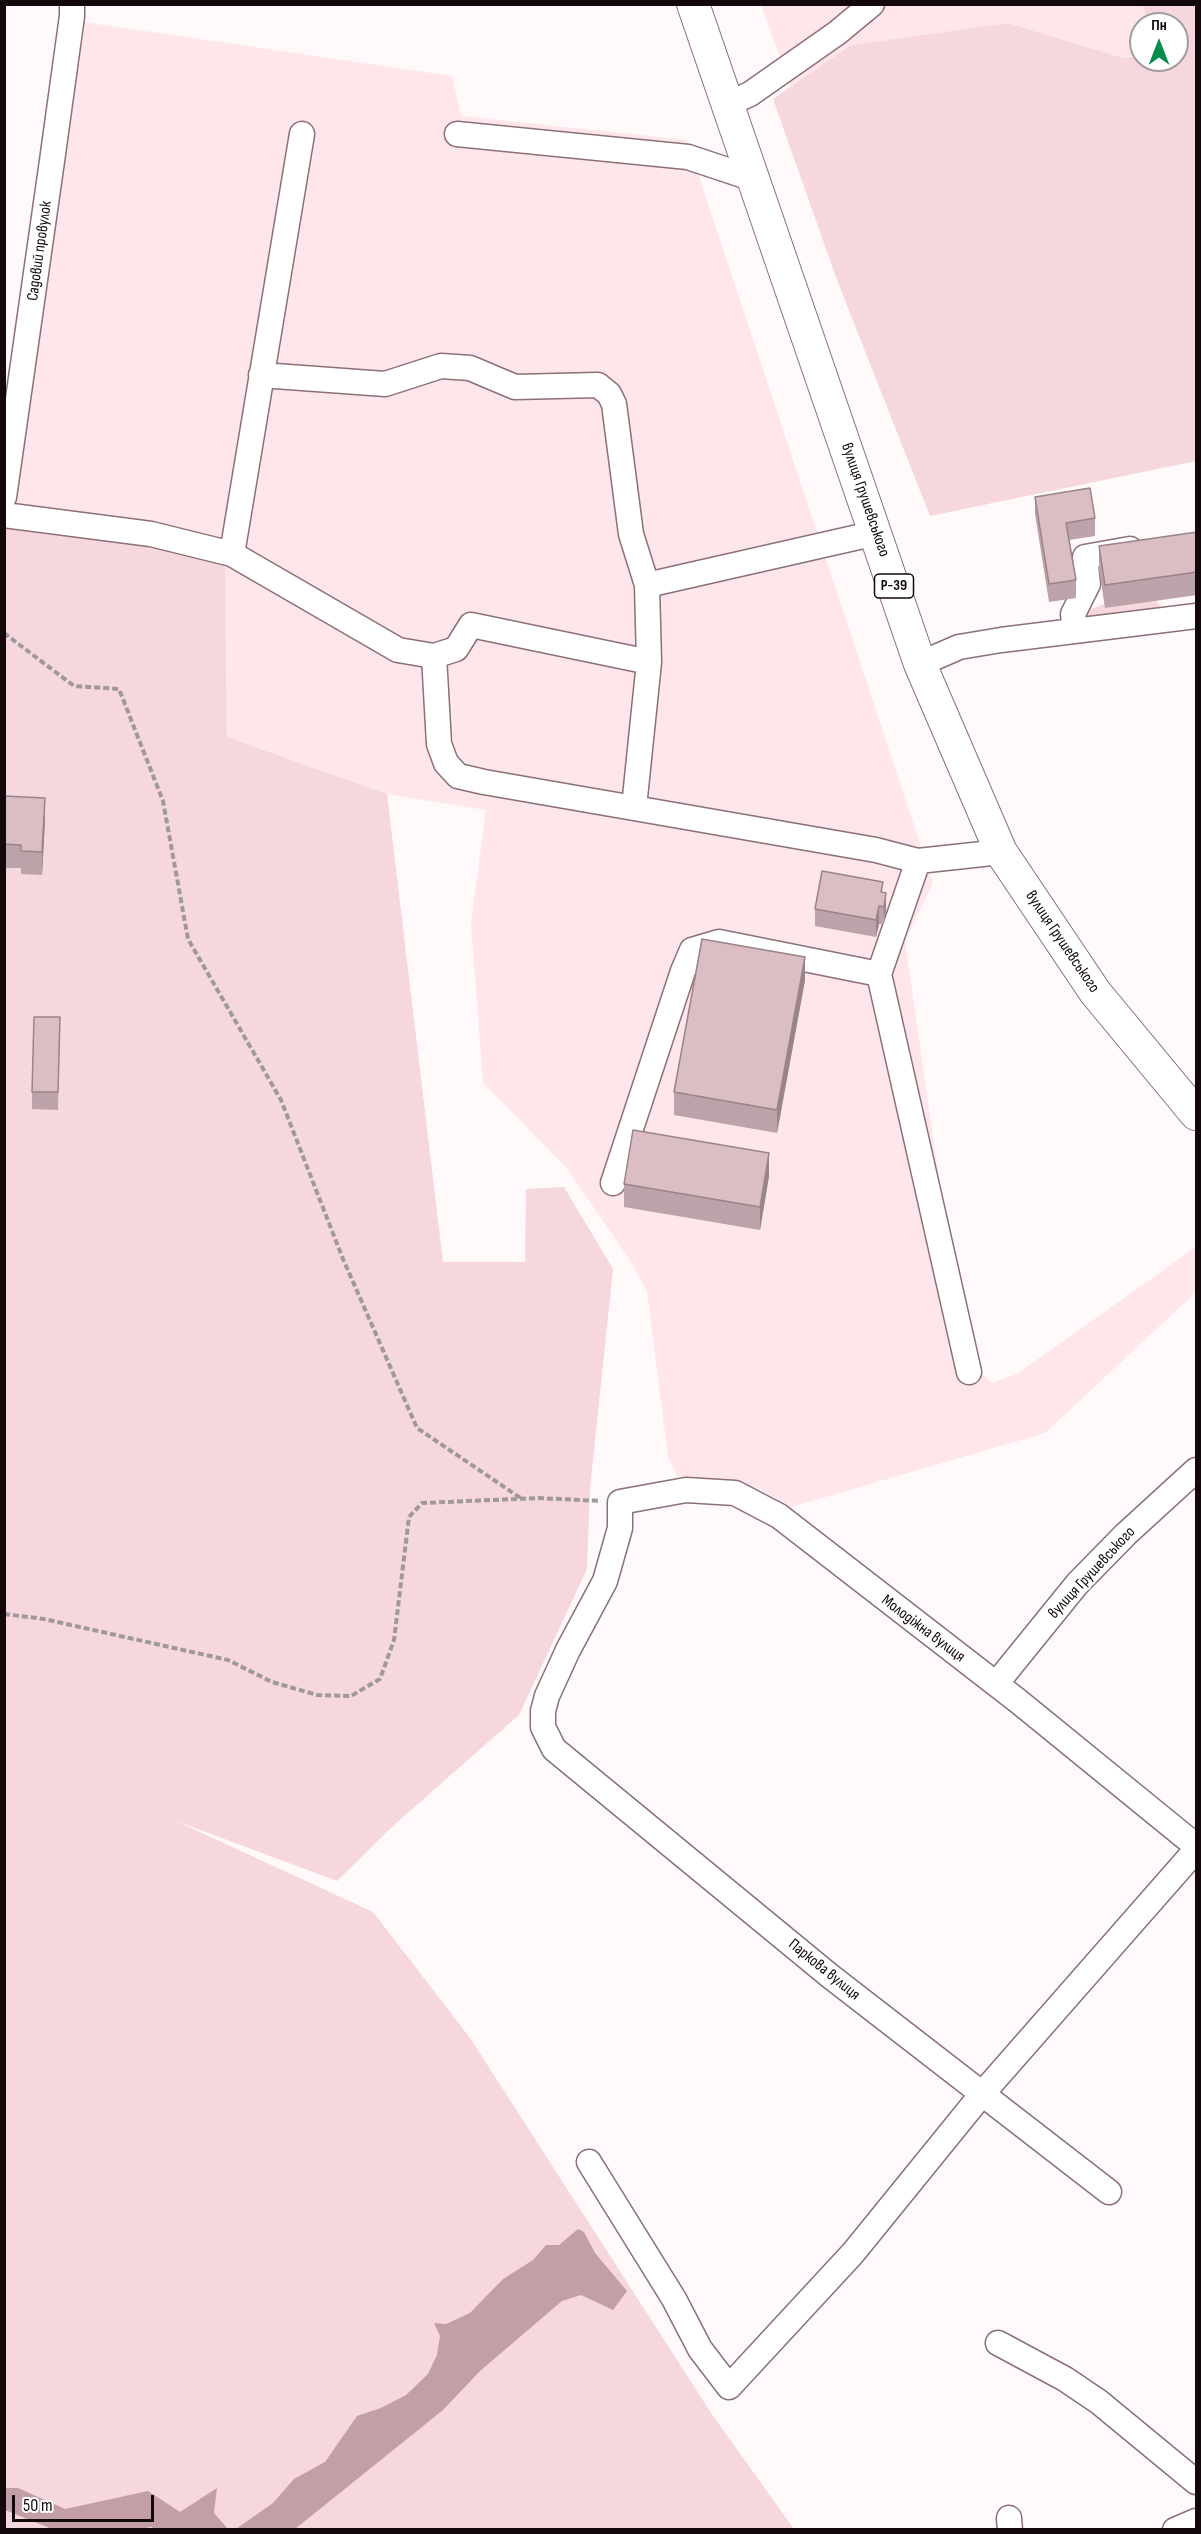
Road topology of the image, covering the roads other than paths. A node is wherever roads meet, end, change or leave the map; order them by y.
1 (72, 4) edge
2 (693, 4) edge
3 (872, 4) edge
4 (728, 104) junction
5 (302, 134) dead end
6 (457, 134) dead end
7 (754, 179) junction
8 (261, 375) junction
9 (4, 497) edge
10 (4, 515) edge
11 (876, 533) junction
12 (1152, 546) edge
13 (232, 554) junction
14 (647, 585) junction
15 (1197, 616) edge
16 (1075, 631) junction
17 (434, 656) junction
18 (649, 662) junction
19 (920, 664) junction
20 (634, 807) junction
21 (1001, 852) junction
22 (918, 861) junction
23 (879, 974) junction
24 (1197, 1114) edge
25 (613, 1183) dead end
26 (969, 1372) dead end
27 (1197, 1470) edge
28 (996, 1683) junction
29 (547, 1738) joint
30 (1197, 1848) edge
31 (982, 2094) junction
32 (589, 2162) dead end
33 (1110, 2192) dead end
34 (998, 2343) dead end
35 (1197, 2482) edge
36 (1197, 2520) edge
37 (1175, 2529) edge

1 - 9 street, Садовий провулок
2 - 4 main road, вулиця Грушевського / Р-39
3 - 4 street
4 - 7 main road, вулиця Грушевського / Р-39
5 - 8 street
6 - 7 street
7 - 11 main road, вулиця Грушевського / Р-39
8 - 13 street
8 - 14 street
10 - 13 street
11 - 14 street
11 - 19 main road, вулиця Грушевського / Р-39
12 - 16 street
13 - 17 street
14 - 18 street
15 - 16 street
16 - 19 street
17 - 18 street
17 - 20 street
18 - 20 street
19 - 21 main road, вулиця Грушевського / Р-39
20 - 22 street
21 - 22 street
21 - 24 main road, вулиця Грушевського / Р-39
22 - 23 street
23 - 25 street
23 - 26 street
27 - 28 street, вулиця Грушевського
28 - 29 street, Молодіжна вулиця
28 - 30 street, Молодіжна вулиця
29 - 31 street, Паркова вулиця
30 - 31 street
31 - 32 street
31 - 33 street, Паркова вулиця
34 - 35 street
36 - 37 street

